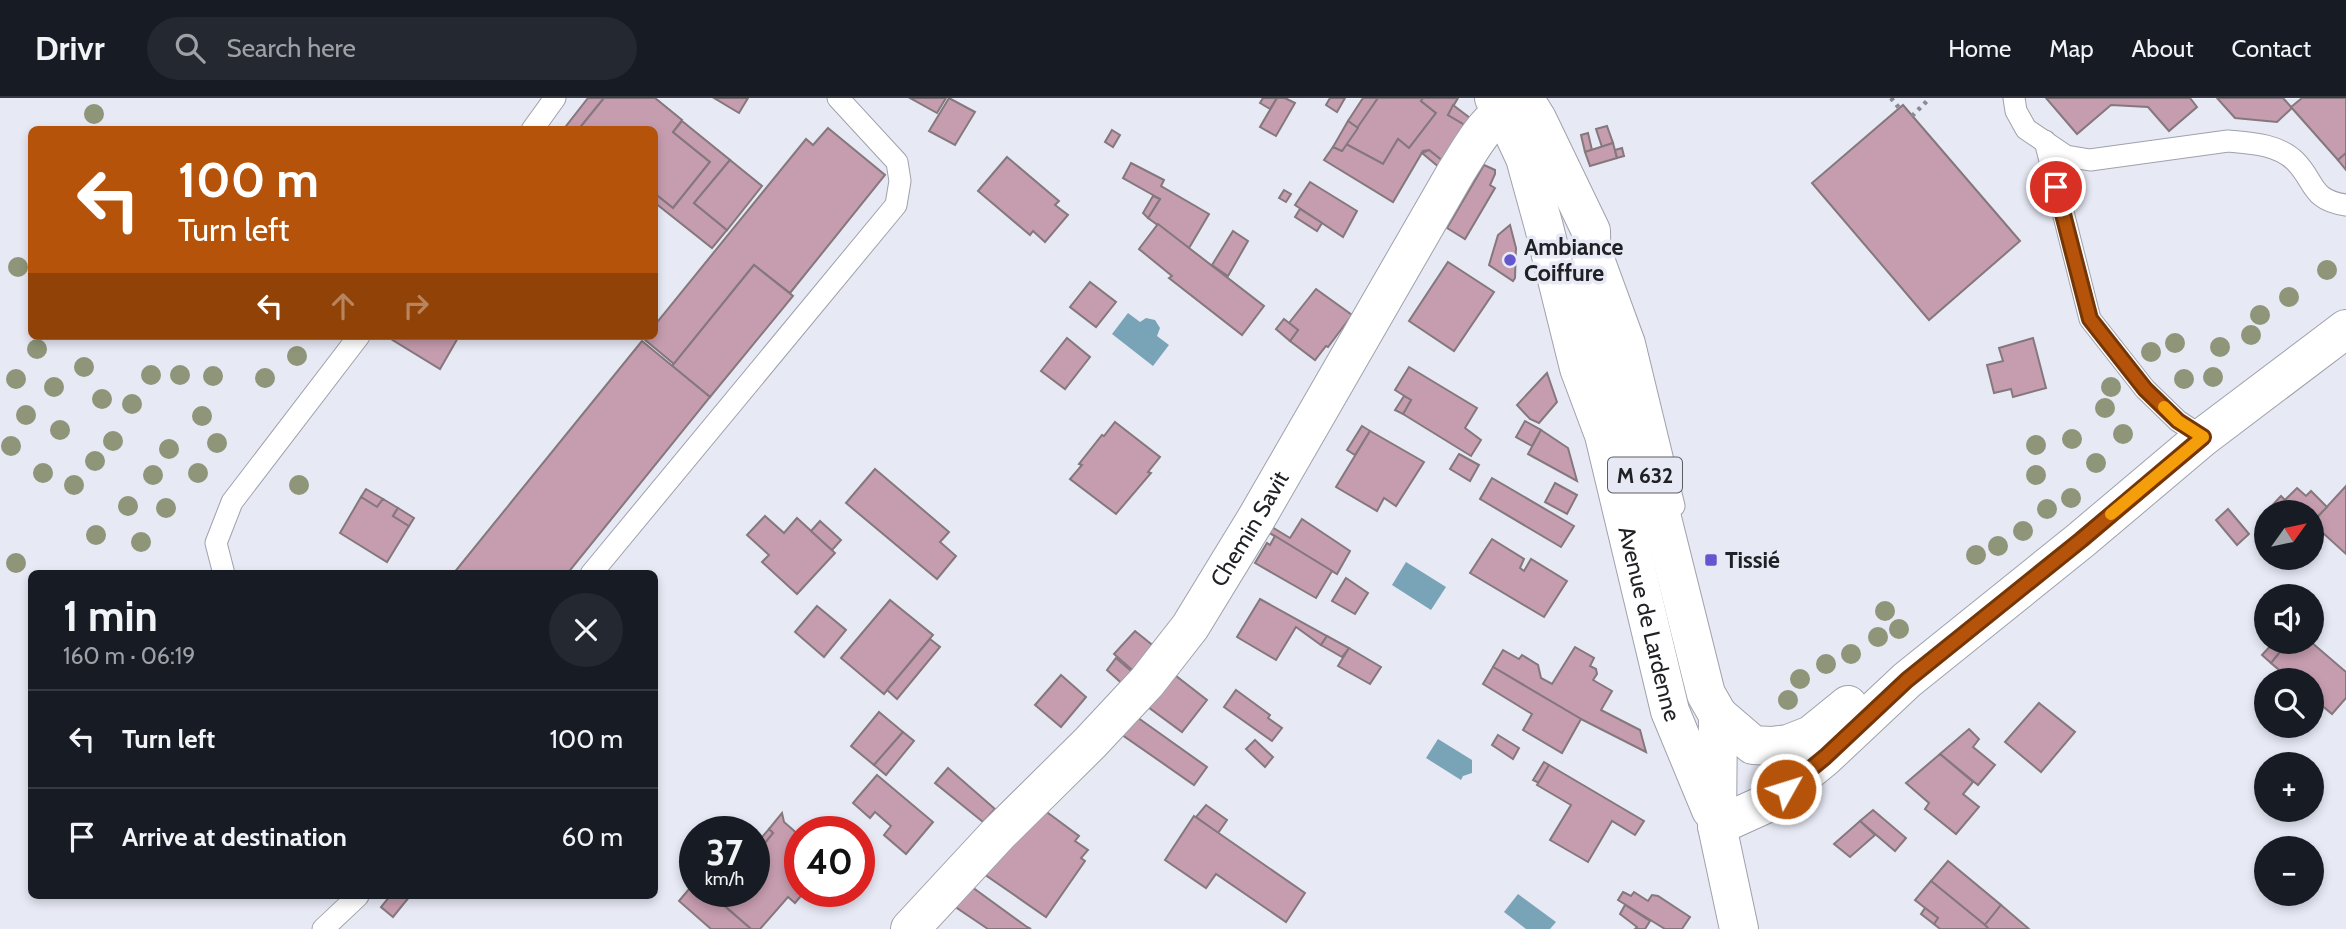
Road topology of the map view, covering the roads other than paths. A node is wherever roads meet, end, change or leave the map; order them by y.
1 (555, 98) edge
2 (838, 98) edge
3 (2014, 98) edge
4 (1515, 106) edge
5 (535, 126) edge
6 (2045, 141) junction
7 (2346, 205) edge
8 (2346, 329) edge
9 (356, 340) edge
10 (2203, 437) junction
11 (223, 570) edge
12 (594, 570) edge
13 (1907, 680) junction
14 (1718, 715) junction
15 (1717, 826) junction
16 (355, 899) edge
17 (323, 929) edge
18 (910, 929) edge
19 (1739, 929) edge

1 - 5 lane
2 - 12 lane
3 - 6 lane
4 - 14 street, Avenue de Lardenne / M 632
4 - 15 street, Avenue de Lardenne / M 632
4 - 18 street, Chemin Savit
6 - 7 lane
6 - 10 lane
8 - 10 street
9 - 11 lane
10 - 13 street
13 - 14 street
13 - 15 street
14 - 15 street, Avenue de Lardenne / M 632
15 - 19 street, Avenue de Lardenne / M 632
16 - 17 lane

